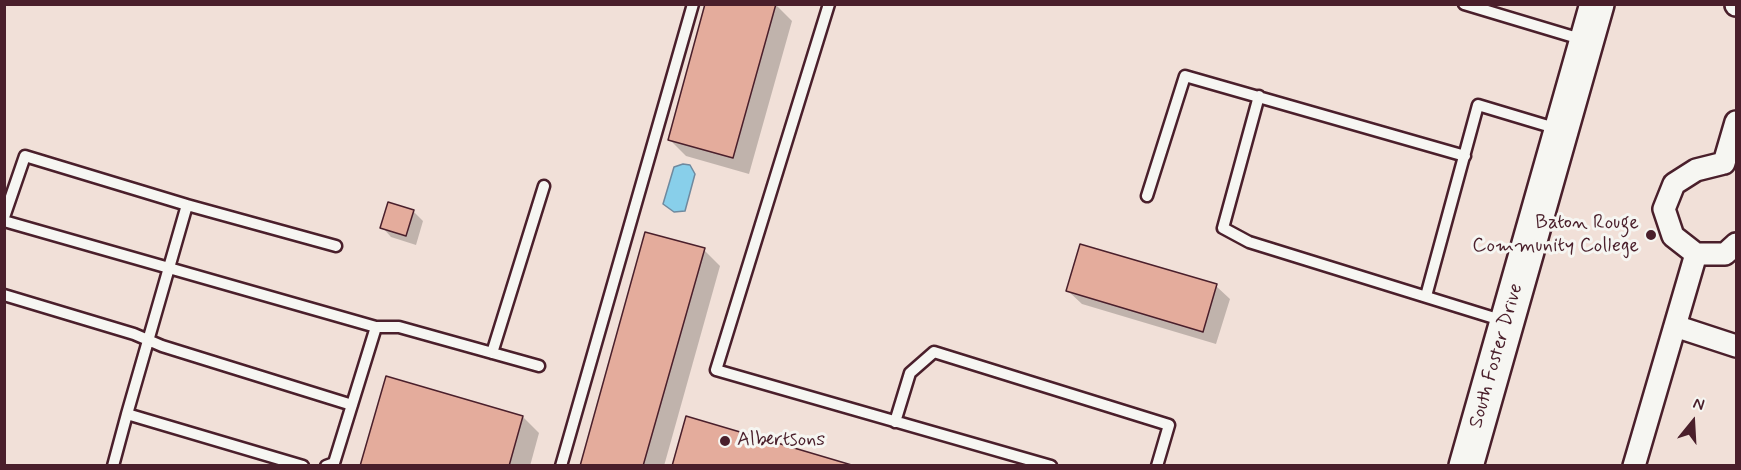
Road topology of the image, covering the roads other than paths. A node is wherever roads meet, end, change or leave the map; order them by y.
1 (693, 4) edge
2 (829, 4) edge
3 (1464, 4) edge
4 (1597, 4) edge
5 (1587, 40) junction
6 (1259, 96) junction
7 (1737, 122) edge
8 (1561, 130) junction
9 (1465, 156) junction
10 (1730, 169) edge
11 (544, 186) dead end
12 (1147, 196) dead end
13 (187, 205) junction
14 (4, 219) edge
15 (1737, 244) edge
16 (336, 246) dead end
17 (1696, 254) junction
18 (169, 268) junction
19 (4, 295) edge
20 (1426, 296) junction
21 (1507, 322) junction
22 (1675, 326) junction
23 (376, 327) junction
24 (148, 340) junction
25 (1737, 346) edge
26 (492, 353) junction
27 (540, 366) dead end
28 (352, 405) junction
29 (127, 414) junction
30 (896, 422) junction
31 (113, 465) edge
32 (303, 465) edge
33 (327, 465) edge
34 (561, 465) edge
35 (1052, 465) edge
36 (1157, 465) edge
37 (1466, 465) edge
38 (1634, 465) edge

1 - 34 lane
2 - 30 lane
3 - 5 lane
4 - 5 main road, South Foster Drive
5 - 8 main road, South Foster Drive
6 - 9 lane
6 - 12 lane
6 - 20 lane
7 - 10 street
8 - 9 lane
8 - 21 main road, South Foster Drive
9 - 20 lane
10 - 17 street
11 - 26 lane
13 - 14 lane
13 - 16 lane
13 - 18 lane
14 - 18 lane
15 - 17 street
17 - 22 street
18 - 23 lane
18 - 24 lane
19 - 24 lane
20 - 21 lane
21 - 37 main road, South Foster Drive
22 - 25 street
22 - 38 street
23 - 26 lane
23 - 28 lane
24 - 28 lane
24 - 29 lane
26 - 27 lane
28 - 33 lane
29 - 31 lane
29 - 32 lane
30 - 35 lane
30 - 36 lane

